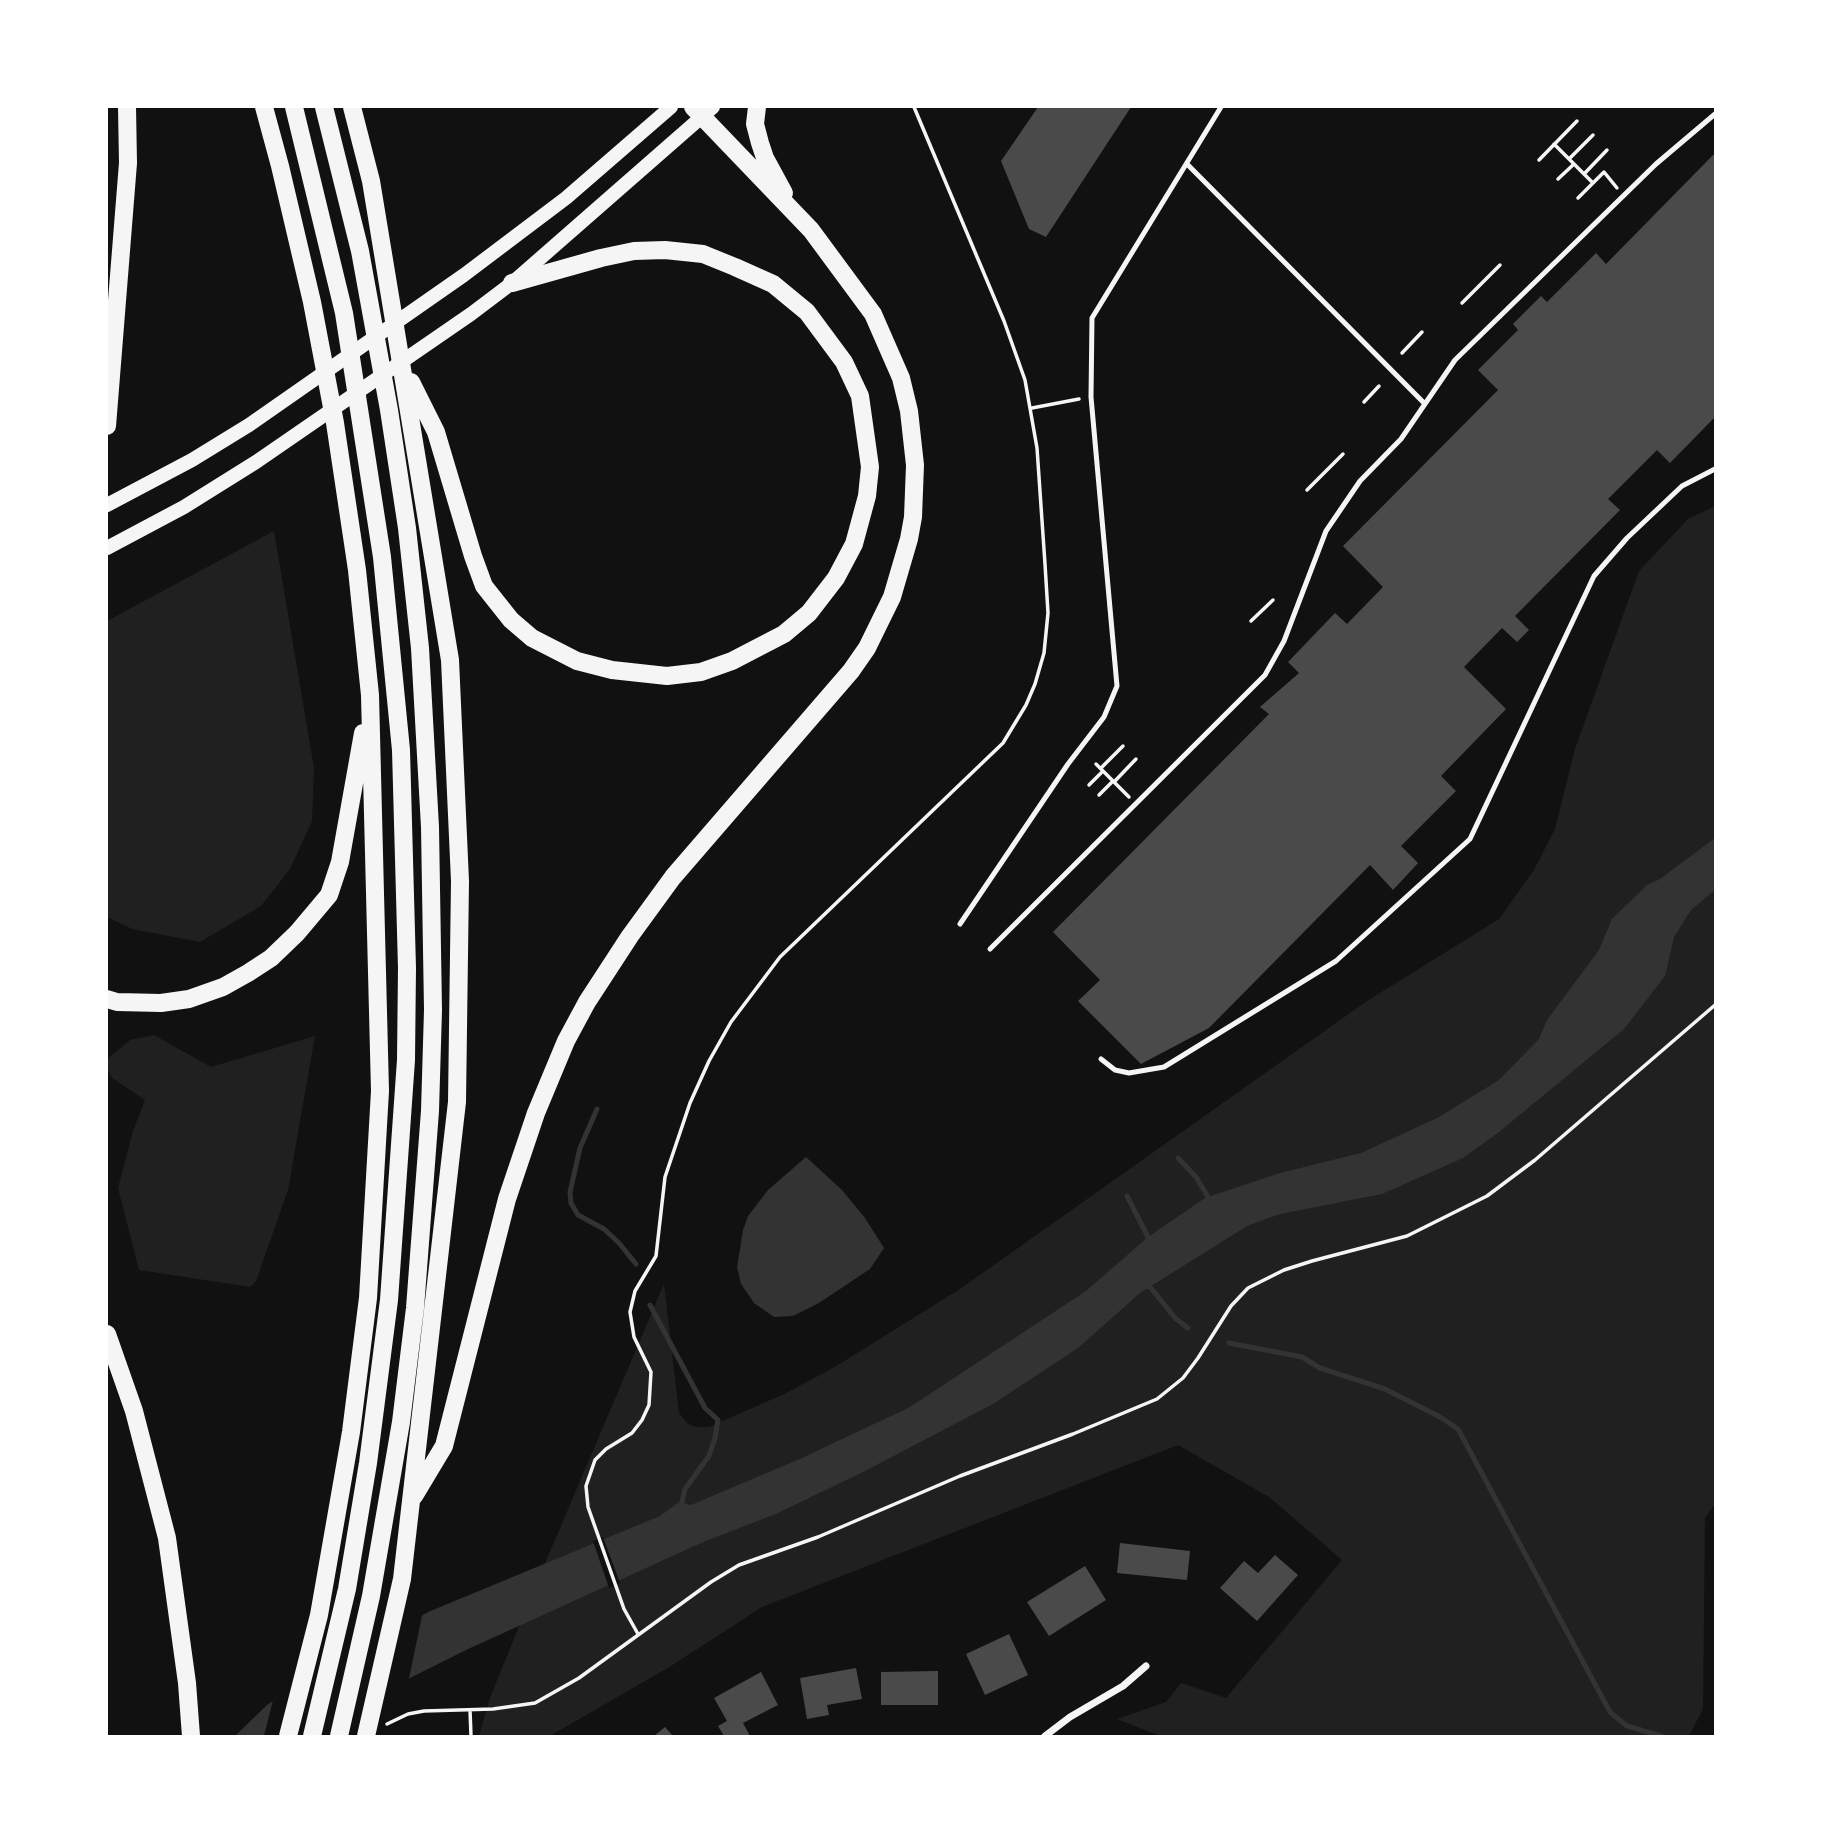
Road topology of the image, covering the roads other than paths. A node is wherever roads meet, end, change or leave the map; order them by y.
1 (127, 107) edge
2 (264, 107) edge
3 (294, 107) edge
4 (324, 107) edge
5 (352, 107) edge
6 (671, 107) edge
7 (757, 107) edge
8 (1221, 107) edge
9 (1711, 107) edge
10 (703, 110) edge
11 (1715, 112) edge
12 (1186, 164) junction
13 (796, 214) junction
14 (512, 284) junction
15 (403, 367) junction
16 (1425, 404) junction
17 (107, 426) edge
18 (1715, 469) edge
19 (107, 505) edge
20 (107, 548) edge
21 (370, 695) junction
22 (960, 923) dead end
23 (990, 948) dead end
24 (107, 999) edge
25 (1101, 1059) dead end
26 (107, 1334) edge
27 (411, 1502) junction
28 (1146, 1666) dead end
29 (190, 1730) edge
30 (374, 1732) edge
31 (288, 1736) edge
32 (312, 1736) edge
33 (339, 1736) edge
34 (1045, 1736) edge

1 - 17 highway
2 - 21 highway
3 - 32 highway
4 - 33 highway
5 - 15 highway
6 - 19 main road
7 - 13 highway
8 - 12 lane
9 - 11 lane
10 - 13 highway
10 - 14 main road
11 - 16 lane
12 - 16 lane
12 - 22 lane
13 - 27 highway
14 - 15 highway
14 - 20 main road
15 - 27 highway
16 - 23 lane
18 - 25 lane
21 - 24 highway
21 - 31 highway
26 - 29 highway
27 - 30 highway
28 - 34 street

